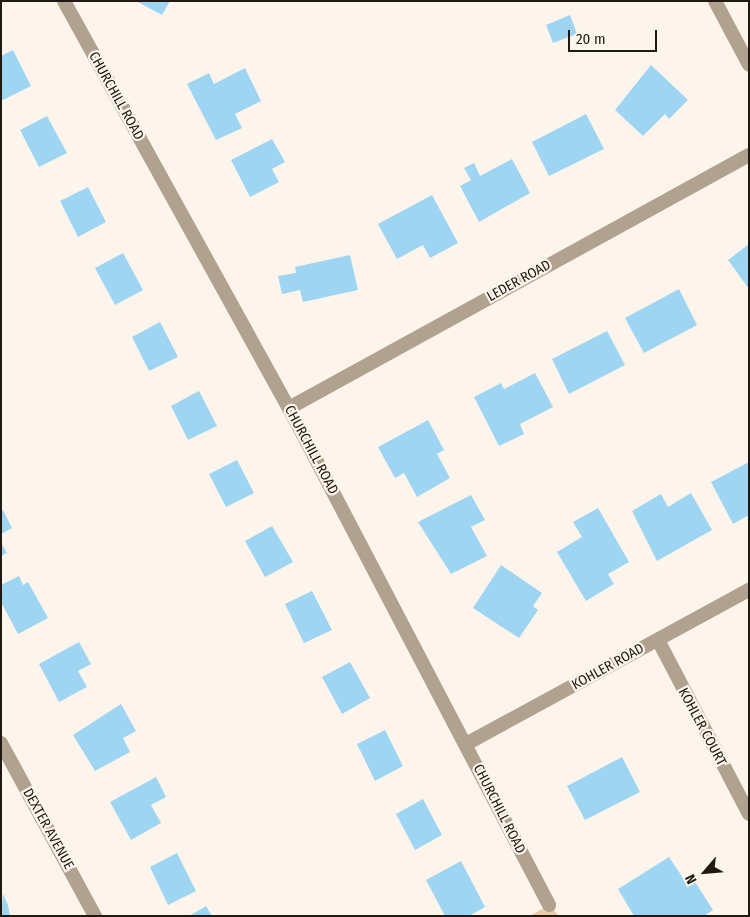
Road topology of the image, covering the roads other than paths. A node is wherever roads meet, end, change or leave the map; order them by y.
1 (64, 1) edge
2 (715, 1) edge
3 (749, 64) edge
4 (749, 155) edge
5 (289, 408) junction
6 (749, 590) edge
7 (658, 640) junction
8 (1, 743) edge
9 (466, 744) junction
10 (749, 814) edge
11 (549, 905) dead end
12 (95, 916) edge

1 - 5 street, CHURCHILL ROAD
2 - 3 street
4 - 5 street, LEDER ROAD
5 - 9 street, CHURCHILL ROAD
6 - 7 street, KOHLER ROAD
7 - 9 street, KOHLER ROAD
7 - 10 street, KOHLER COURT
8 - 12 street, DEXTER AVENUE
9 - 11 street, CHURCHILL ROAD

